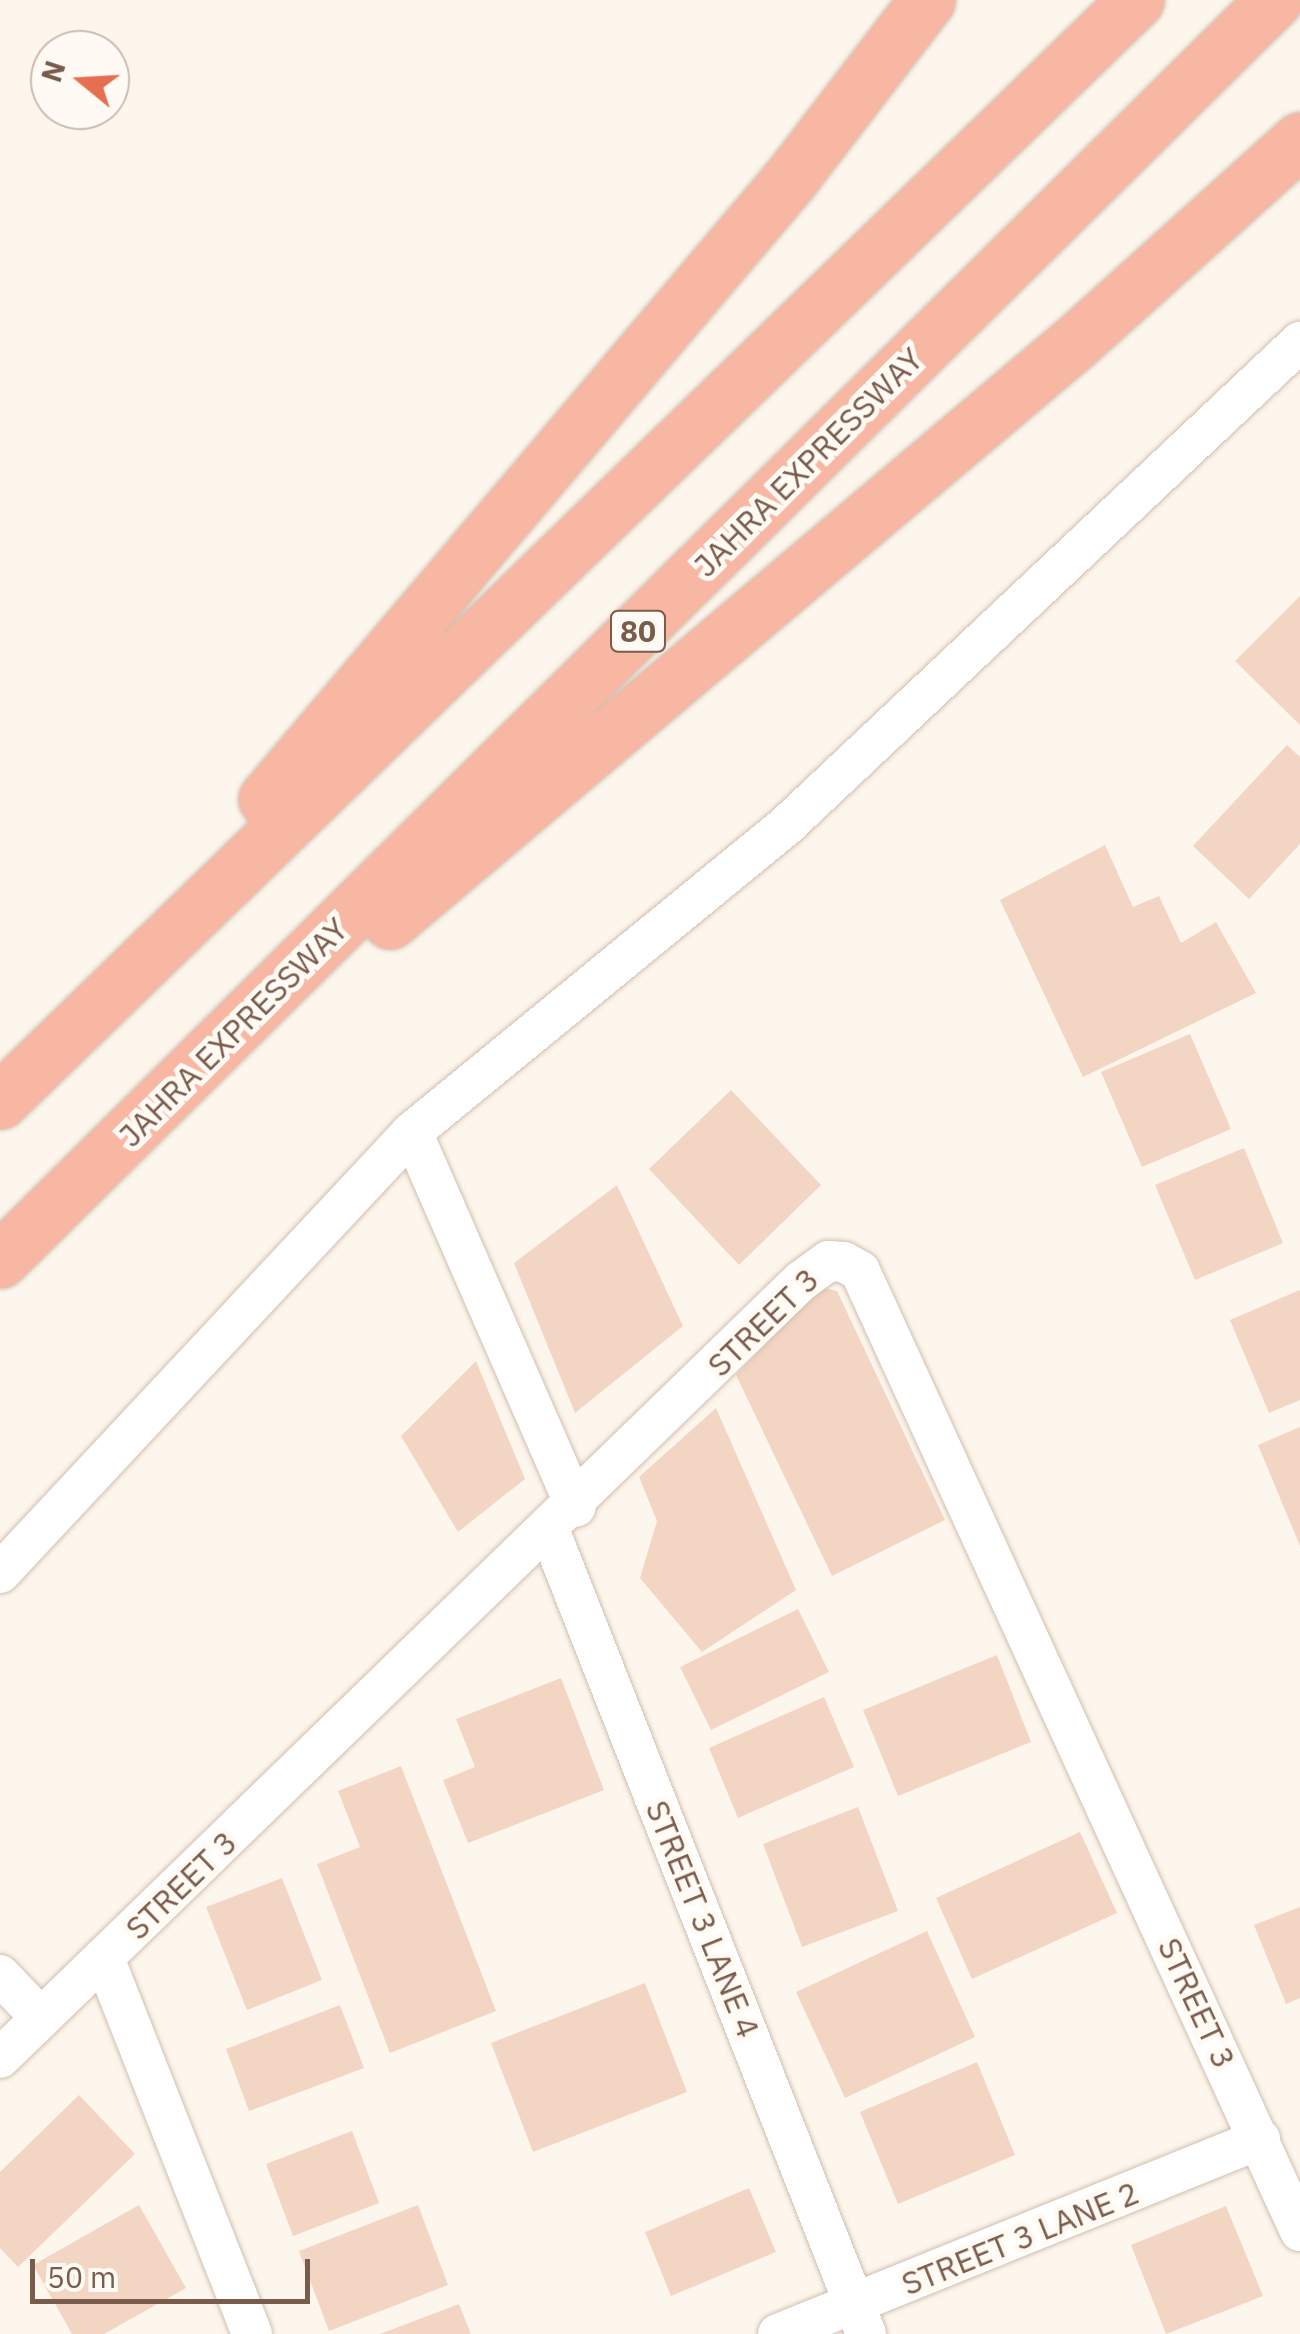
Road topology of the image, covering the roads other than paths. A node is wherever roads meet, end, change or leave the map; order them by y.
1 (927, 0) edge
2 (1136, 0) edge
3 (1274, 0) edge
4 (1300, 140) edge
5 (1300, 342) edge
6 (56, 1046) junction
7 (0, 1102) edge
8 (132, 1132) junction
9 (412, 1132) junction
10 (0, 1260) edge
11 (563, 1520) junction
12 (0, 1573) edge
13 (104, 1958) junction
14 (0, 1975) edge
15 (42, 2018) junction
16 (0, 2058) edge
17 (1260, 2139) junction
18 (1300, 2231) edge
19 (861, 2320) edge
20 (252, 2334) edge
21 (778, 2334) edge

1 - 6 highway
2 - 6 highway
3 - 8 highway, JAHRA EXPRESSWAY / 80
4 - 8 highway
5 - 9 street
6 - 7 highway
8 - 10 highway, JAHRA EXPRESSWAY / 80
9 - 11 street, STREET 3 LANE 4
9 - 12 street
11 - 13 street, STREET 3
11 - 17 street, STREET 3
11 - 19 street, STREET 3 LANE 4
13 - 15 street, STREET 3
13 - 20 street
14 - 15 street
15 - 16 street, STREET 3
17 - 18 street, STREET 3
17 - 19 street, STREET 3 LANE 2
19 - 21 street, STREET 3 LANE 2

